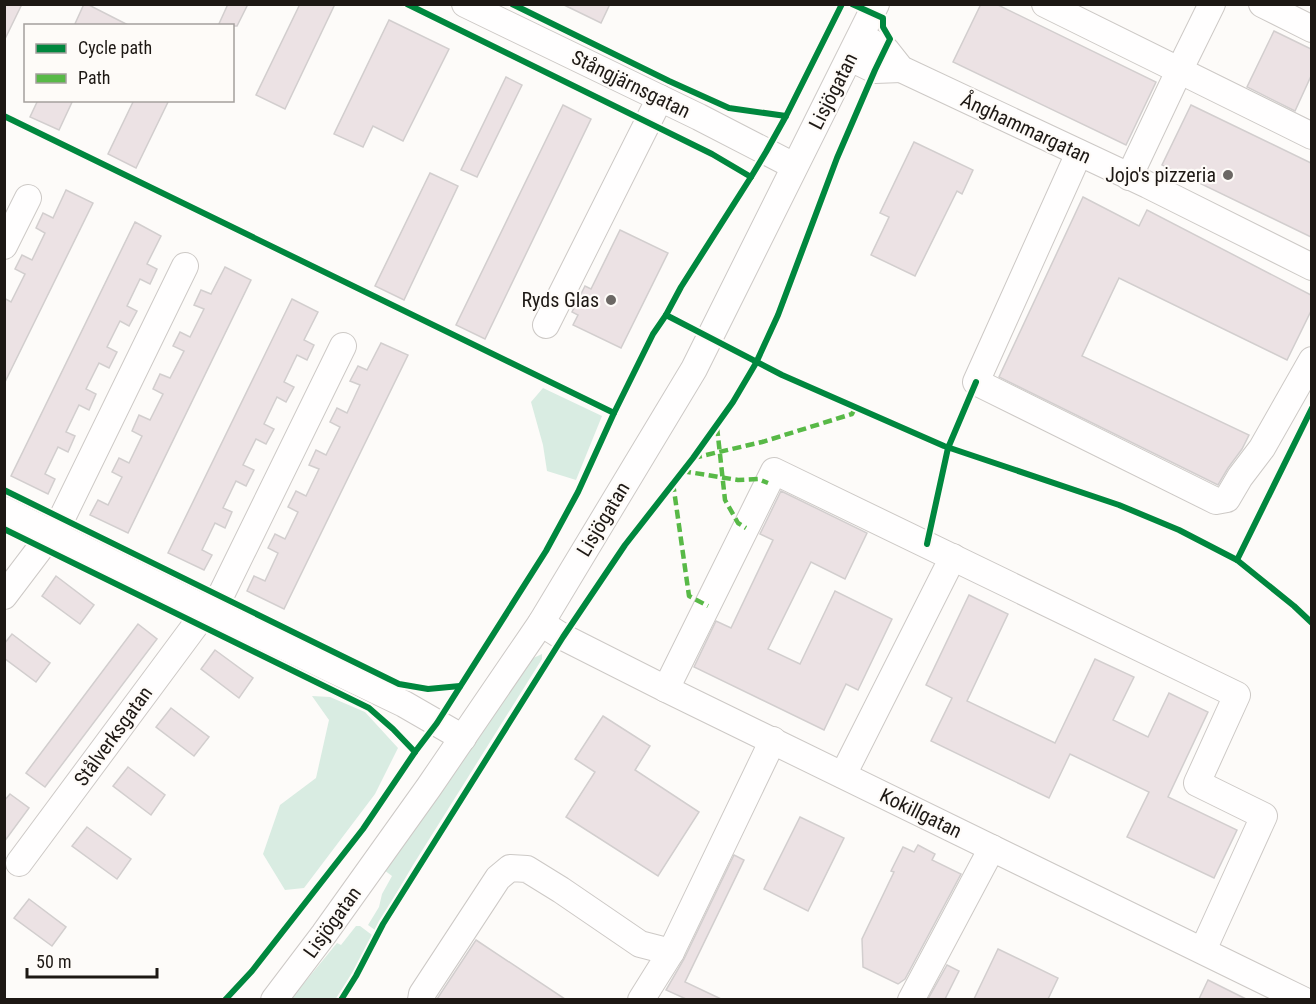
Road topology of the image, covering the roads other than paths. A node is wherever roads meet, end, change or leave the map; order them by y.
1 (465, 4) edge
2 (876, 4) edge
3 (1045, 4) edge
4 (1212, 4) edge
5 (1262, 4) edge
6 (1311, 29) edge
7 (856, 47) junction
8 (1179, 70) junction
9 (660, 98) junction
10 (1311, 136) edge
11 (1079, 153) junction
12 (794, 166) junction
13 (1129, 177) junction
14 (28, 198) dead end
15 (4, 246) edge
16 (185, 266) dead end
17 (1311, 267) edge
18 (546, 325) dead end
19 (343, 346) dead end
20 (1311, 360) edge
21 (4, 510) edge
22 (51, 533) junction
23 (953, 557) junction
24 (4, 596) edge
25 (208, 610) junction
26 (541, 623) junction
27 (666, 689) junction
28 (463, 738) junction
29 (773, 740) junction
30 (843, 775) junction
31 (992, 848) junction
32 (19, 863) dead end
33 (1203, 950) junction
34 (671, 952) junction
35 (1311, 995) edge
36 (274, 999) edge
37 (421, 999) edge
38 (641, 999) edge
39 (911, 999) edge
40 (1303, 999) edge

1 - 9 street, Stångjärnsgatan
2 - 7 street, Lisjögatan
3 - 8 street
4 - 8 street
5 - 6 street
7 - 11 street, Ånghammargatan
7 - 12 street, Lisjögatan
8 - 10 street
8 - 13 street
9 - 12 street, Stångjärnsgatan
9 - 18 street
11 - 13 street, Ånghammargatan
11 - 20 street
12 - 26 street, Lisjögatan
13 - 17 street, Ånghammargatan
14 - 15 street
16 - 22 street
19 - 25 street, Stålverksgatan
21 - 22 street
22 - 24 street
22 - 25 street
23 - 27 street
23 - 30 street
23 - 33 street
25 - 28 street
25 - 32 street, Stålverksgatan
26 - 27 street, Kokillgatan
26 - 28 street, Lisjögatan
27 - 29 street, Kokillgatan
28 - 36 street, Lisjögatan
29 - 30 street, Kokillgatan
29 - 34 street
30 - 31 street, Kokillgatan
31 - 33 street, Kokillgatan
31 - 39 street
33 - 40 street, Kokillgatan
34 - 37 street
34 - 38 street
35 - 40 street

